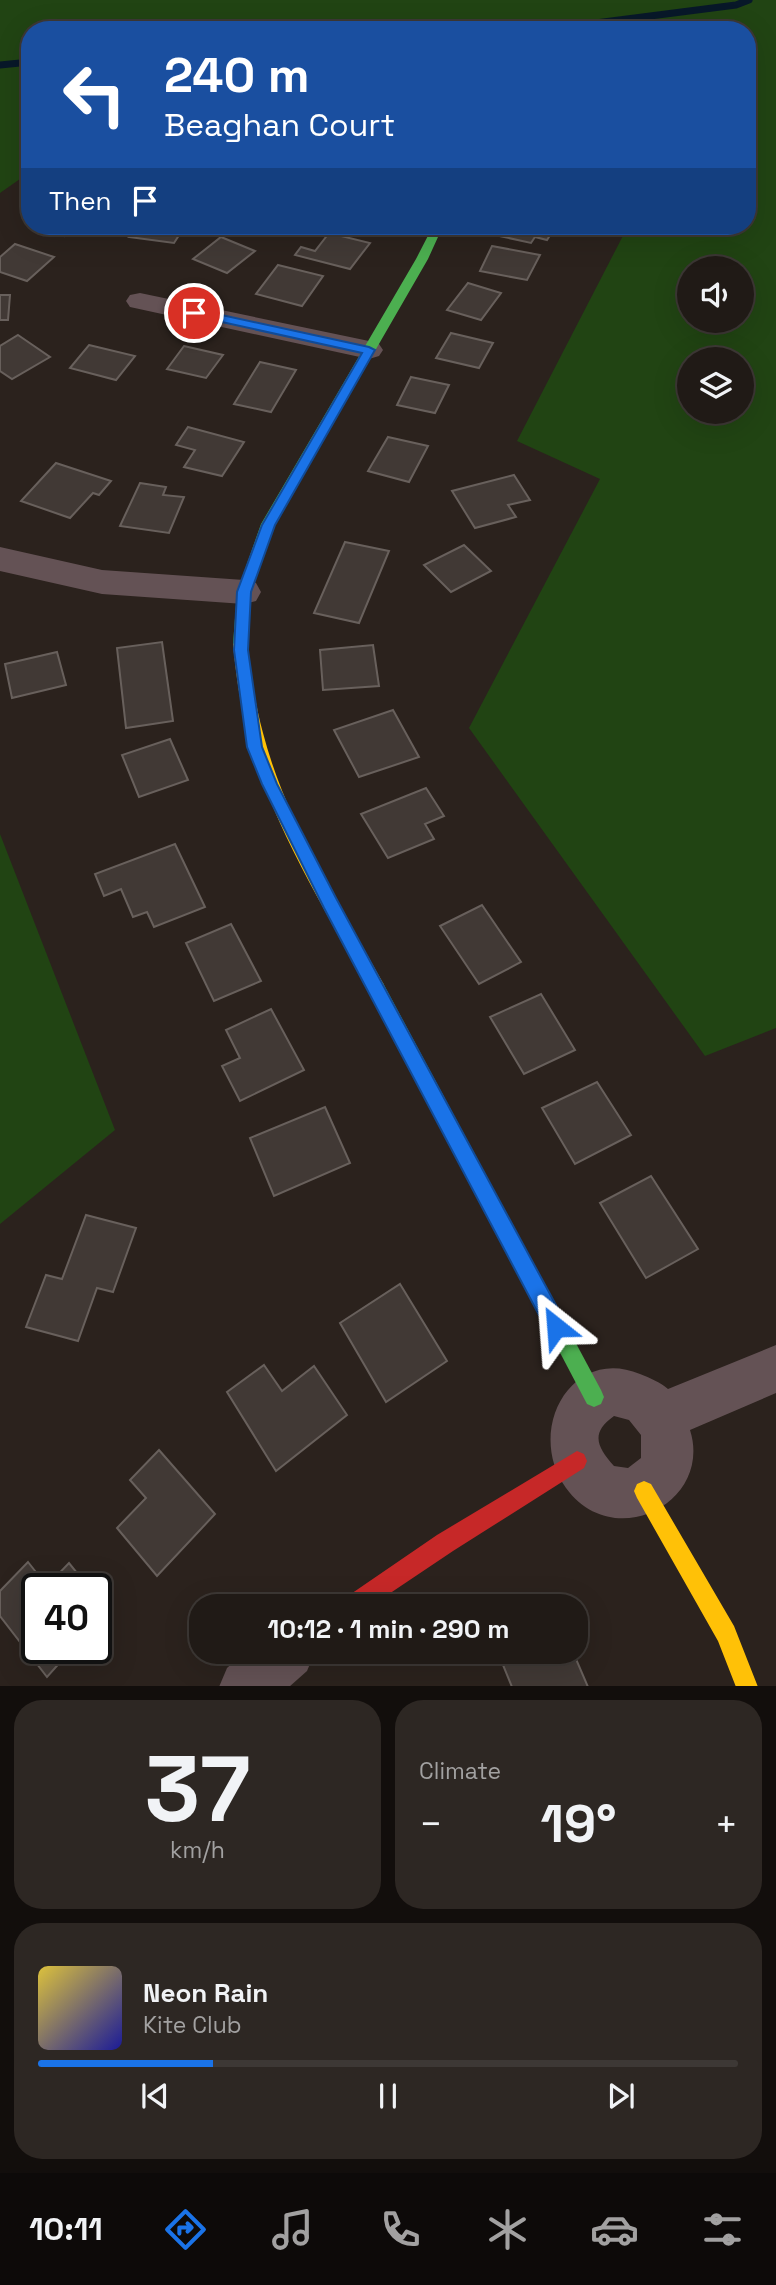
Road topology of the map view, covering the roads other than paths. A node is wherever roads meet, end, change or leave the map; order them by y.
1 (435, 235) edge
2 (140, 301) dead end
3 (369, 350) junction
4 (0, 559) edge
5 (244, 592) junction
6 (776, 1369) edge
7 (594, 1397) junction
8 (661, 1417) junction
9 (577, 1461) junction
10 (644, 1491) junction
11 (371, 1594) edge
12 (273, 1664) edge
13 (246, 1686) edge
14 (747, 1686) edge

1 - 3 street
2 - 3 street
3 - 5 street
4 - 5 street
5 - 7 street
6 - 8 street
7 - 8 street
7 - 9 street
8 - 10 street
9 - 10 street
9 - 11 street
10 - 14 street
12 - 13 street

